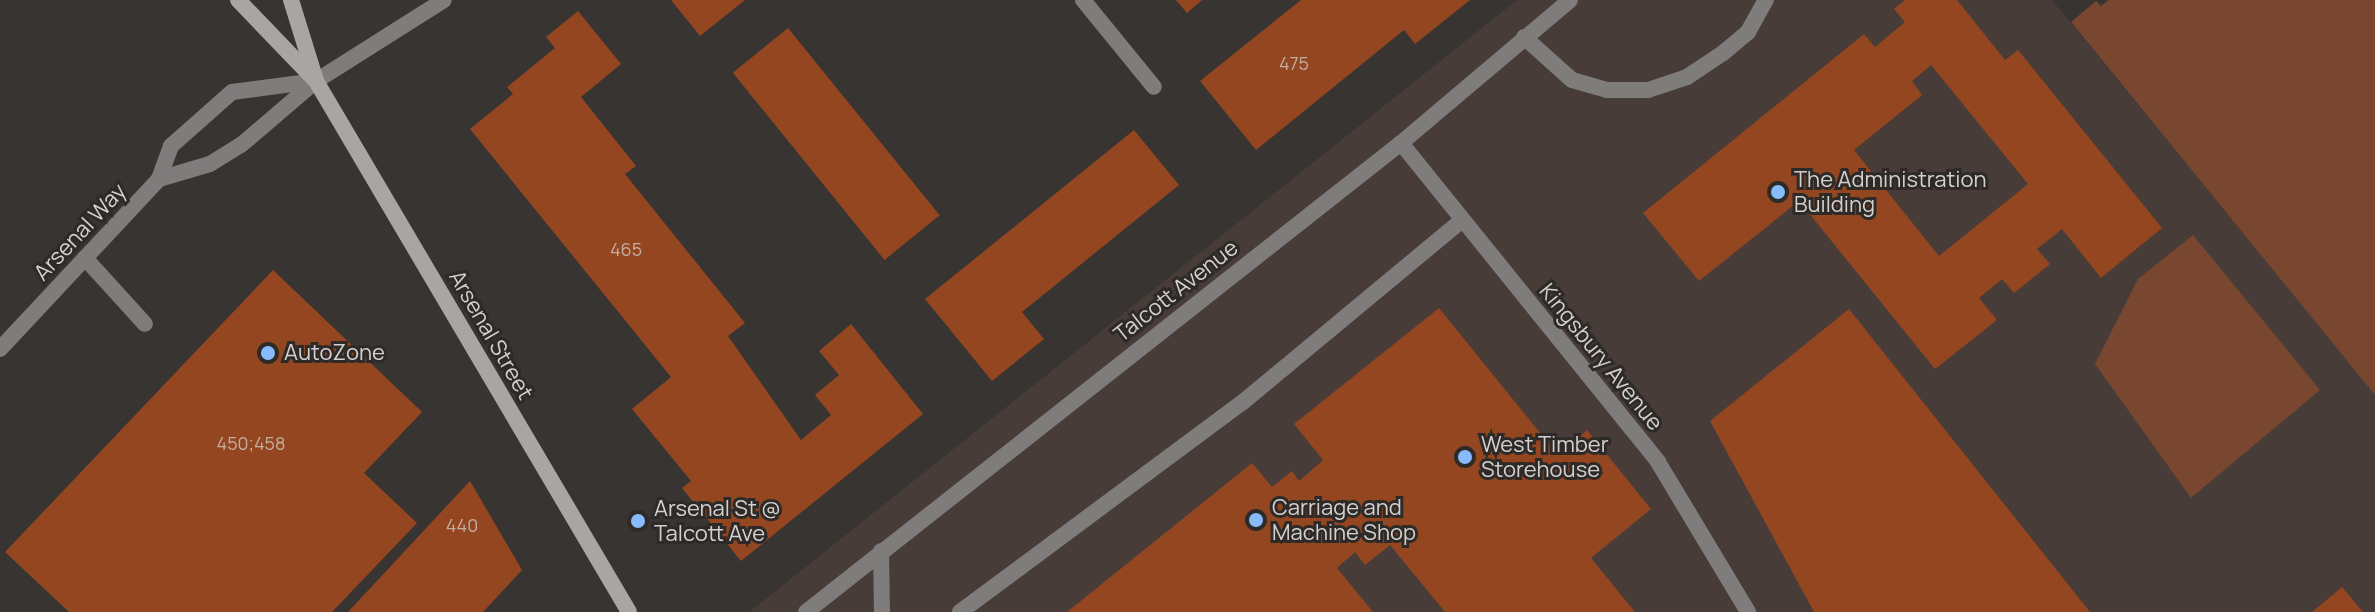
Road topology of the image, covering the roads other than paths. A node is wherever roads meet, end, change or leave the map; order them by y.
1 (238, 0) edge
2 (291, 0) edge
3 (444, 0) edge
4 (1083, 0) edge
5 (1570, 0) edge
6 (1766, 0) edge
7 (1524, 37) junction
8 (316, 81) junction
9 (1154, 87) dead end
10 (1401, 143) junction
11 (159, 179) junction
12 (1460, 222) junction
13 (85, 258) junction
14 (145, 324) dead end
15 (0, 349) edge
16 (881, 551) junction
17 (629, 612) edge
18 (806, 612) edge
19 (882, 612) edge
20 (960, 612) edge
21 (1748, 612) edge

1 - 8 main road, Arsenal Street
2 - 8 main road, Arsenal Street
3 - 8 street
4 - 9 street
5 - 7 street, Talcott Avenue
6 - 7 street
7 - 10 street, Talcott Avenue
8 - 11 street, Arsenal Way
8 - 11 street, Arsenal Way
8 - 17 main road, Arsenal Street
10 - 12 street, Kingsbury Avenue
10 - 16 street, Talcott Avenue
11 - 13 street, Arsenal Way
12 - 20 street
12 - 21 street, Kingsbury Avenue
13 - 14 street
13 - 15 street, Arsenal Way
16 - 18 street, Talcott Avenue
16 - 19 street

